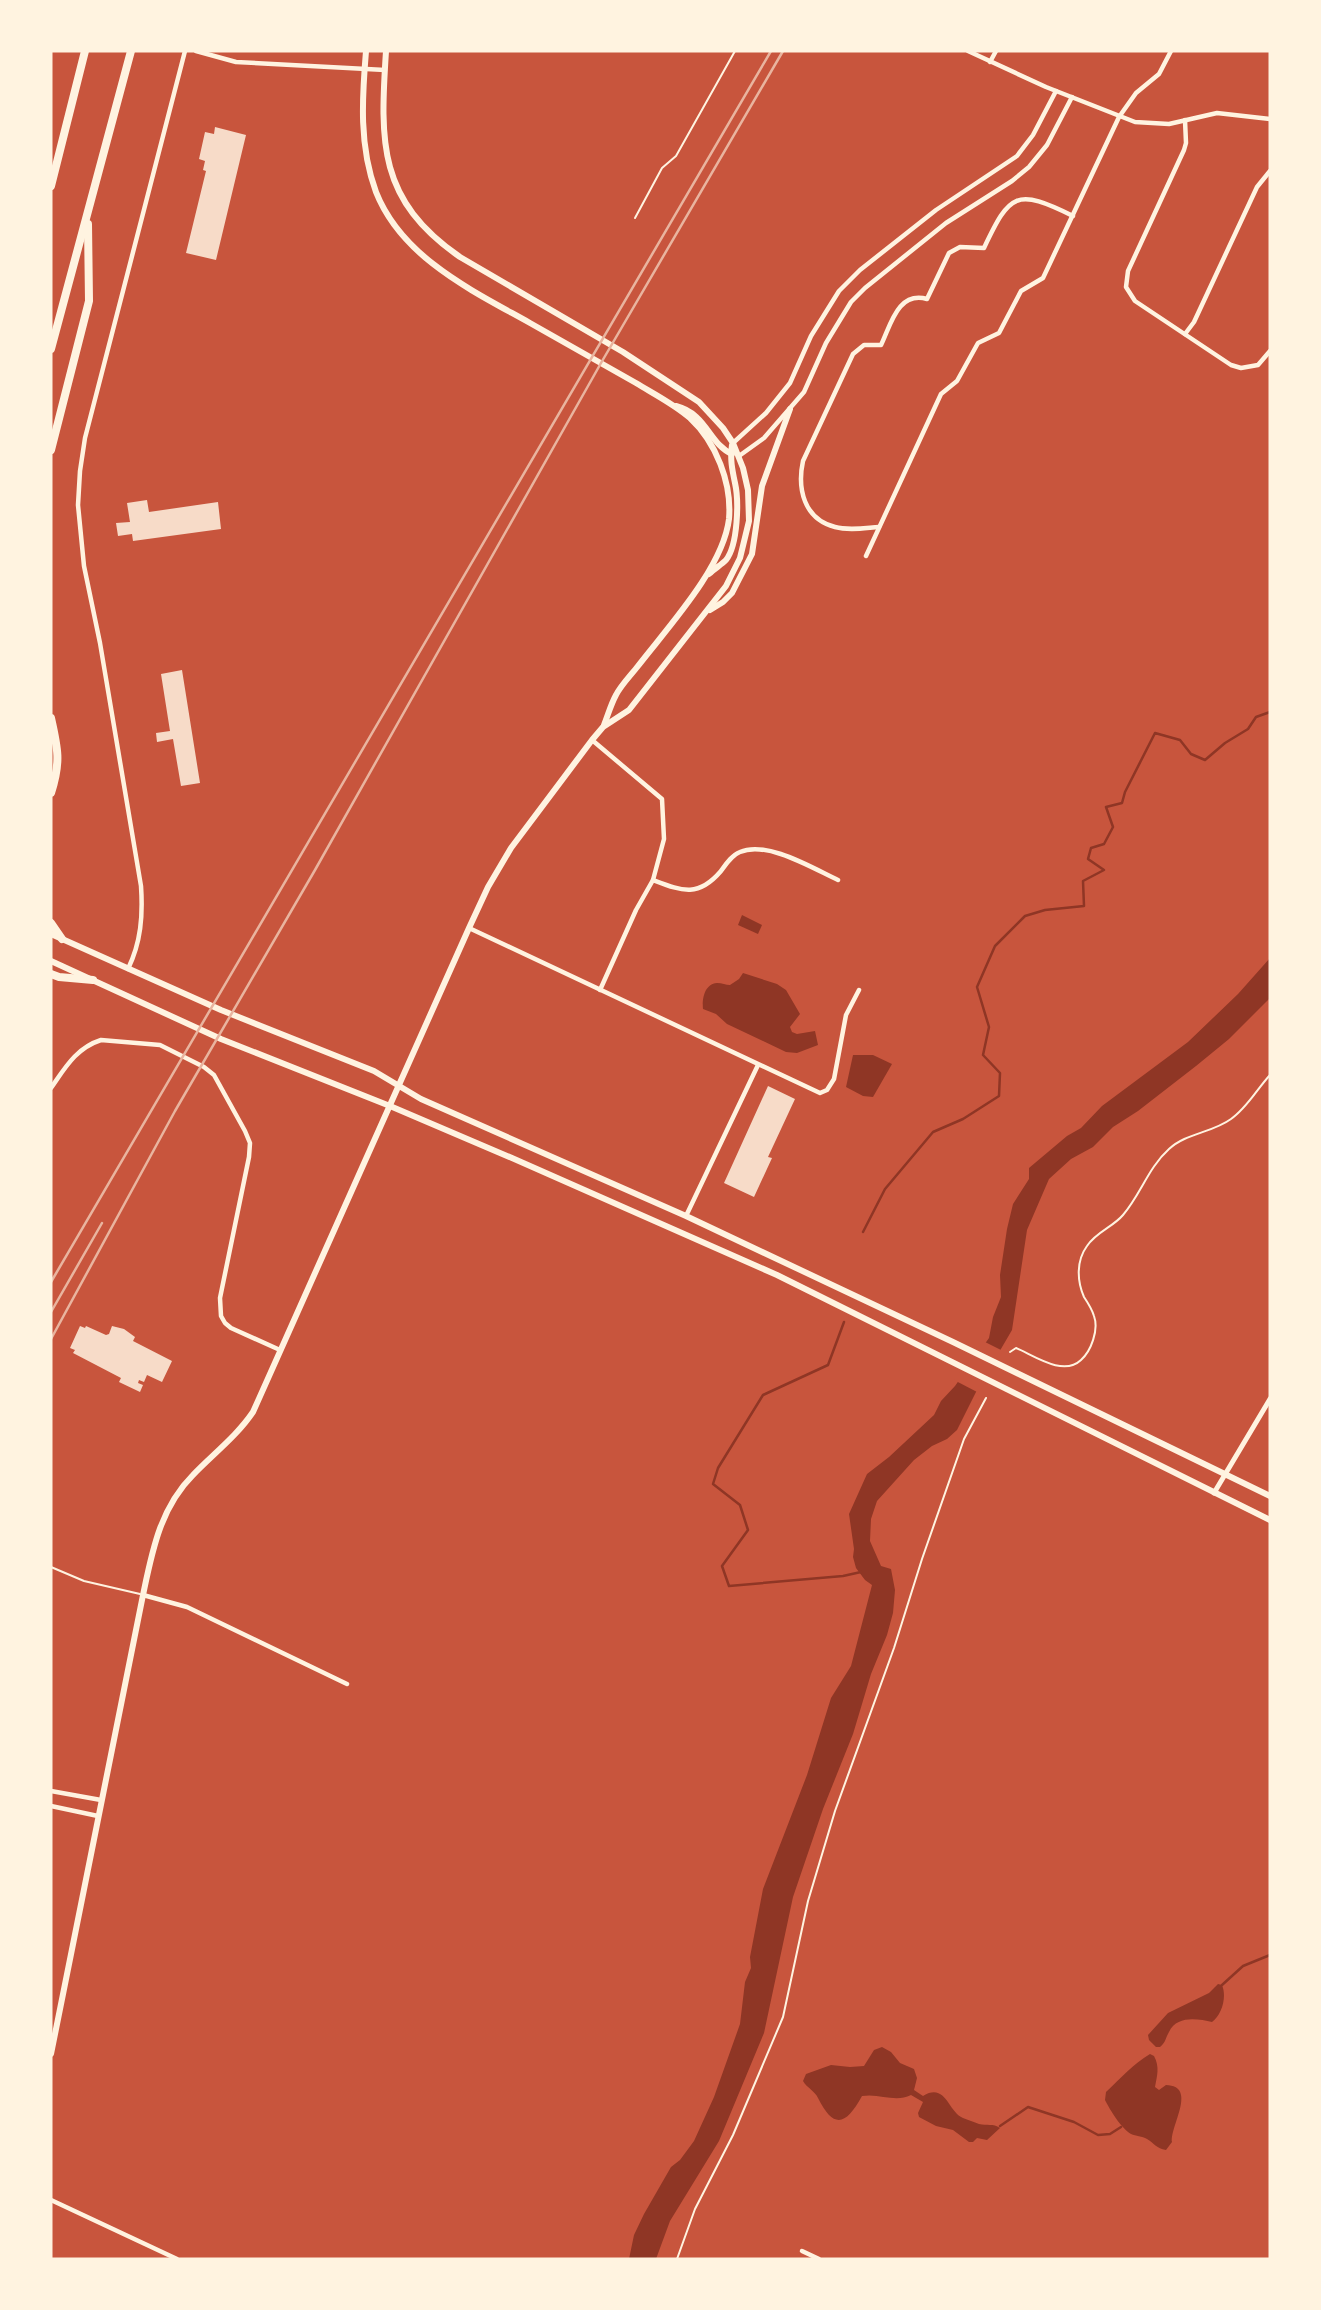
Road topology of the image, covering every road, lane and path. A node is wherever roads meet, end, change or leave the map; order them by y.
1 (85, 51) edge
2 (131, 51) edge
3 (185, 51) edge
4 (196, 51) edge
5 (366, 51) edge
6 (386, 51) edge
7 (735, 51) edge
8 (968, 51) edge
9 (996, 51) edge
10 (1171, 51) edge
11 (990, 62) junction
12 (365, 69) junction
13 (385, 70) junction
14 (1056, 91) junction
15 (1072, 97) junction
16 (1119, 117) junction
17 (1270, 119) edge
18 (1185, 120) junction
19 (1270, 171) edge
20 (51, 186) edge
21 (88, 214) junction
22 (1073, 216) junction
23 (635, 218) dead end
24 (1185, 334) junction
25 (51, 349) edge
26 (1270, 351) edge
27 (671, 405) junction
28 (790, 408) junction
29 (733, 443) junction
30 (51, 450) edge
31 (731, 454) junction
32 (739, 456) junction
33 (879, 527) junction
34 (866, 556) dead end
35 (707, 575) junction
36 (708, 611) junction
37 (51, 718) edge
38 (603, 727) junction
39 (592, 740) junction
40 (51, 793) edge
41 (653, 880) junction
42 (838, 880) dead end
43 (51, 923) edge
44 (469, 928) junction
45 (51, 933) edge
46 (62, 939) junction
47 (51, 961) edge
48 (128, 970) junction
49 (51, 974) edge
50 (93, 980) junction
51 (600, 990) junction
52 (859, 990) dead end
53 (758, 1065) junction
54 (1270, 1075) edge
55 (400, 1086) junction
56 (51, 1088) edge
57 (390, 1106) junction
58 (687, 1216) junction
59 (280, 1350) junction
60 (1010, 1352) dead end
61 (985, 1398) dead end
62 (1270, 1399) edge
63 (1225, 1474) junction
64 (1214, 1493) junction
65 (1270, 1496) edge
66 (1270, 1520) edge
67 (51, 1567) edge
68 (143, 1595) junction
69 (347, 1684) dead end
70 (51, 1791) edge
71 (101, 1800) junction
72 (51, 1806) edge
73 (97, 1816) junction
74 (51, 2054) edge
75 (51, 2200) edge
76 (802, 2251) dead end
77 (177, 2259) edge
78 (677, 2259) edge
79 (818, 2259) edge

1 - 20 highway
2 - 21 highway
3 - 48 street
4 - 12 street
5 - 12 main road
6 - 13 main road
7 - 23 lane
8 - 11 street
9 - 11 street
10 - 16 street
11 - 14 street
12 - 13 street
12 - 27 main road
13 - 29 main road
14 - 15 street
14 - 29 street
15 - 16 street
15 - 28 street
16 - 18 street
16 - 22 street
17 - 18 street
18 - 24 street
19 - 24 street
21 - 25 highway
21 - 30 highway
22 - 33 street
22 - 33 street
24 - 26 street
27 - 31 main road
27 - 35 main road
28 - 32 street
28 - 36 main road
29 - 31 main road
29 - 32 main road
31 - 32 main road
31 - 35 main road
32 - 36 main road
33 - 34 street
35 - 38 main road
36 - 38 main road
37 - 40 highway
38 - 39 main road
39 - 41 street
39 - 44 main road
41 - 42 street
41 - 51 street
43 - 46 highway
44 - 51 street
44 - 55 main road
45 - 46 main road
46 - 48 main road
47 - 50 main road
48 - 55 main road
49 - 50 highway
50 - 57 main road
51 - 53 street
52 - 53 street
53 - 58 street
54 - 60 path
55 - 57 main road
55 - 58 main road
56 - 59 street
57 - 59 main road
57 - 64 main road
58 - 63 main road
59 - 68 main road
61 - 78 path
62 - 63 street
63 - 64 street
63 - 65 main road
64 - 66 main road
67 - 68 lane
68 - 69 street
68 - 71 main road
70 - 71 street
71 - 73 main road
72 - 73 street
73 - 74 main road
75 - 77 street
76 - 79 street

